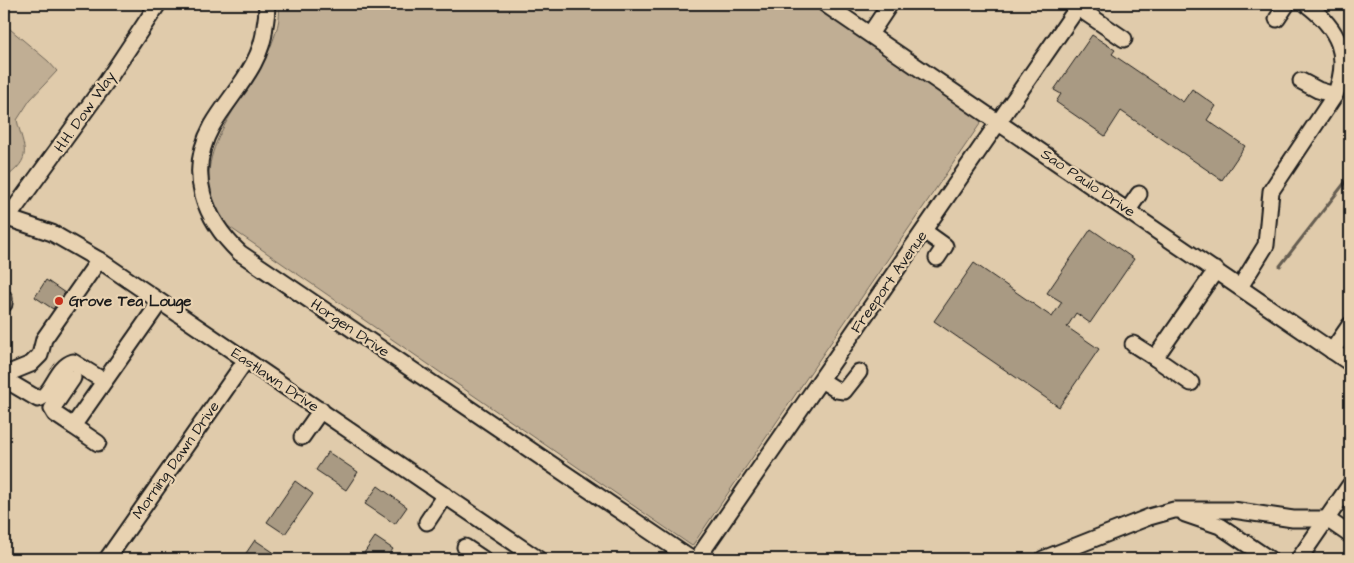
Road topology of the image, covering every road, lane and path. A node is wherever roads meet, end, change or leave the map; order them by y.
1 (158, 4) edge
2 (266, 4) edge
3 (825, 4) edge
4 (890, 4) edge
5 (1287, 4) edge
6 (1306, 4) edge
7 (1079, 5) edge
8 (1277, 19) dead end
9 (870, 34) junction
10 (1124, 39) dead end
11 (1301, 81) dead end
12 (1335, 95) junction
13 (998, 123) junction
14 (1139, 194) dead end
15 (1128, 210) junction
16 (5, 219) edge
17 (924, 232) junction
18 (936, 258) dead end
19 (100, 260) junction
20 (1216, 270) junction
21 (1240, 287) junction
22 (4, 298) edge
23 (160, 302) junction
24 (4, 304) edge
25 (1350, 325) edge
26 (1133, 344) dead end
27 (1332, 351) junction
28 (1155, 358) junction
29 (246, 360) junction
30 (1350, 363) edge
31 (859, 372) dead end
32 (4, 375) edge
33 (73, 378) dead end
34 (4, 379) edge
35 (821, 380) junction
36 (104, 381) junction
37 (1191, 383) dead end
38 (321, 410) junction
39 (73, 426) junction
40 (302, 437) dead end
41 (98, 443) dead end
42 (1350, 485) edge
43 (445, 495) junction
44 (1174, 510) junction
45 (1327, 519) junction
46 (427, 522) dead end
47 (1350, 535) edge
48 (465, 547) dead end
49 (531, 557) edge
50 (107, 559) edge
51 (483, 559) edge
52 (691, 559) edge
53 (697, 559) edge
54 (1044, 559) edge
55 (1269, 559) edge
56 (1299, 559) edge

1 - 16 street, H.H. Dow Way
2 - 52 street, Horgen Drive
3 - 9 street, Sao Paulo Drive
4 - 9 street
5 - 8 street
6 - 12 street
7 - 10 street
7 - 13 street, Freeport Avenue
9 - 13 street, Sao Paulo Drive
11 - 12 street
12 - 21 street
13 - 15 street, Sao Paulo Drive
13 - 17 street, Freeport Avenue
14 - 15 street
15 - 20 street, Sao Paulo Drive
16 - 19 street, Eastlawn Drive
17 - 18 street
17 - 35 street, Freeport Avenue
19 - 23 street, Eastlawn Drive
19 - 32 street
20 - 21 street, Sao Paulo Drive
20 - 28 street
21 - 27 street, Sao Paulo Drive
22 - 24 street
23 - 29 street, Eastlawn Drive
23 - 36 street
25 - 27 street
26 - 28 street
27 - 30 street, Sao Paulo Drive
28 - 37 street
29 - 38 street, Eastlawn Drive
29 - 50 street, Morning Dawn Drive
31 - 35 street
33 - 39 street
34 - 36 street
35 - 53 street, Freeport Avenue
36 - 39 street
38 - 40 street
38 - 43 street, Eastlawn Drive
39 - 41 street
42 - 45 street
43 - 46 street
43 - 49 street, Eastlawn Drive
44 - 45 street
44 - 54 street
44 - 55 street
45 - 47 street
45 - 56 street
48 - 51 street

